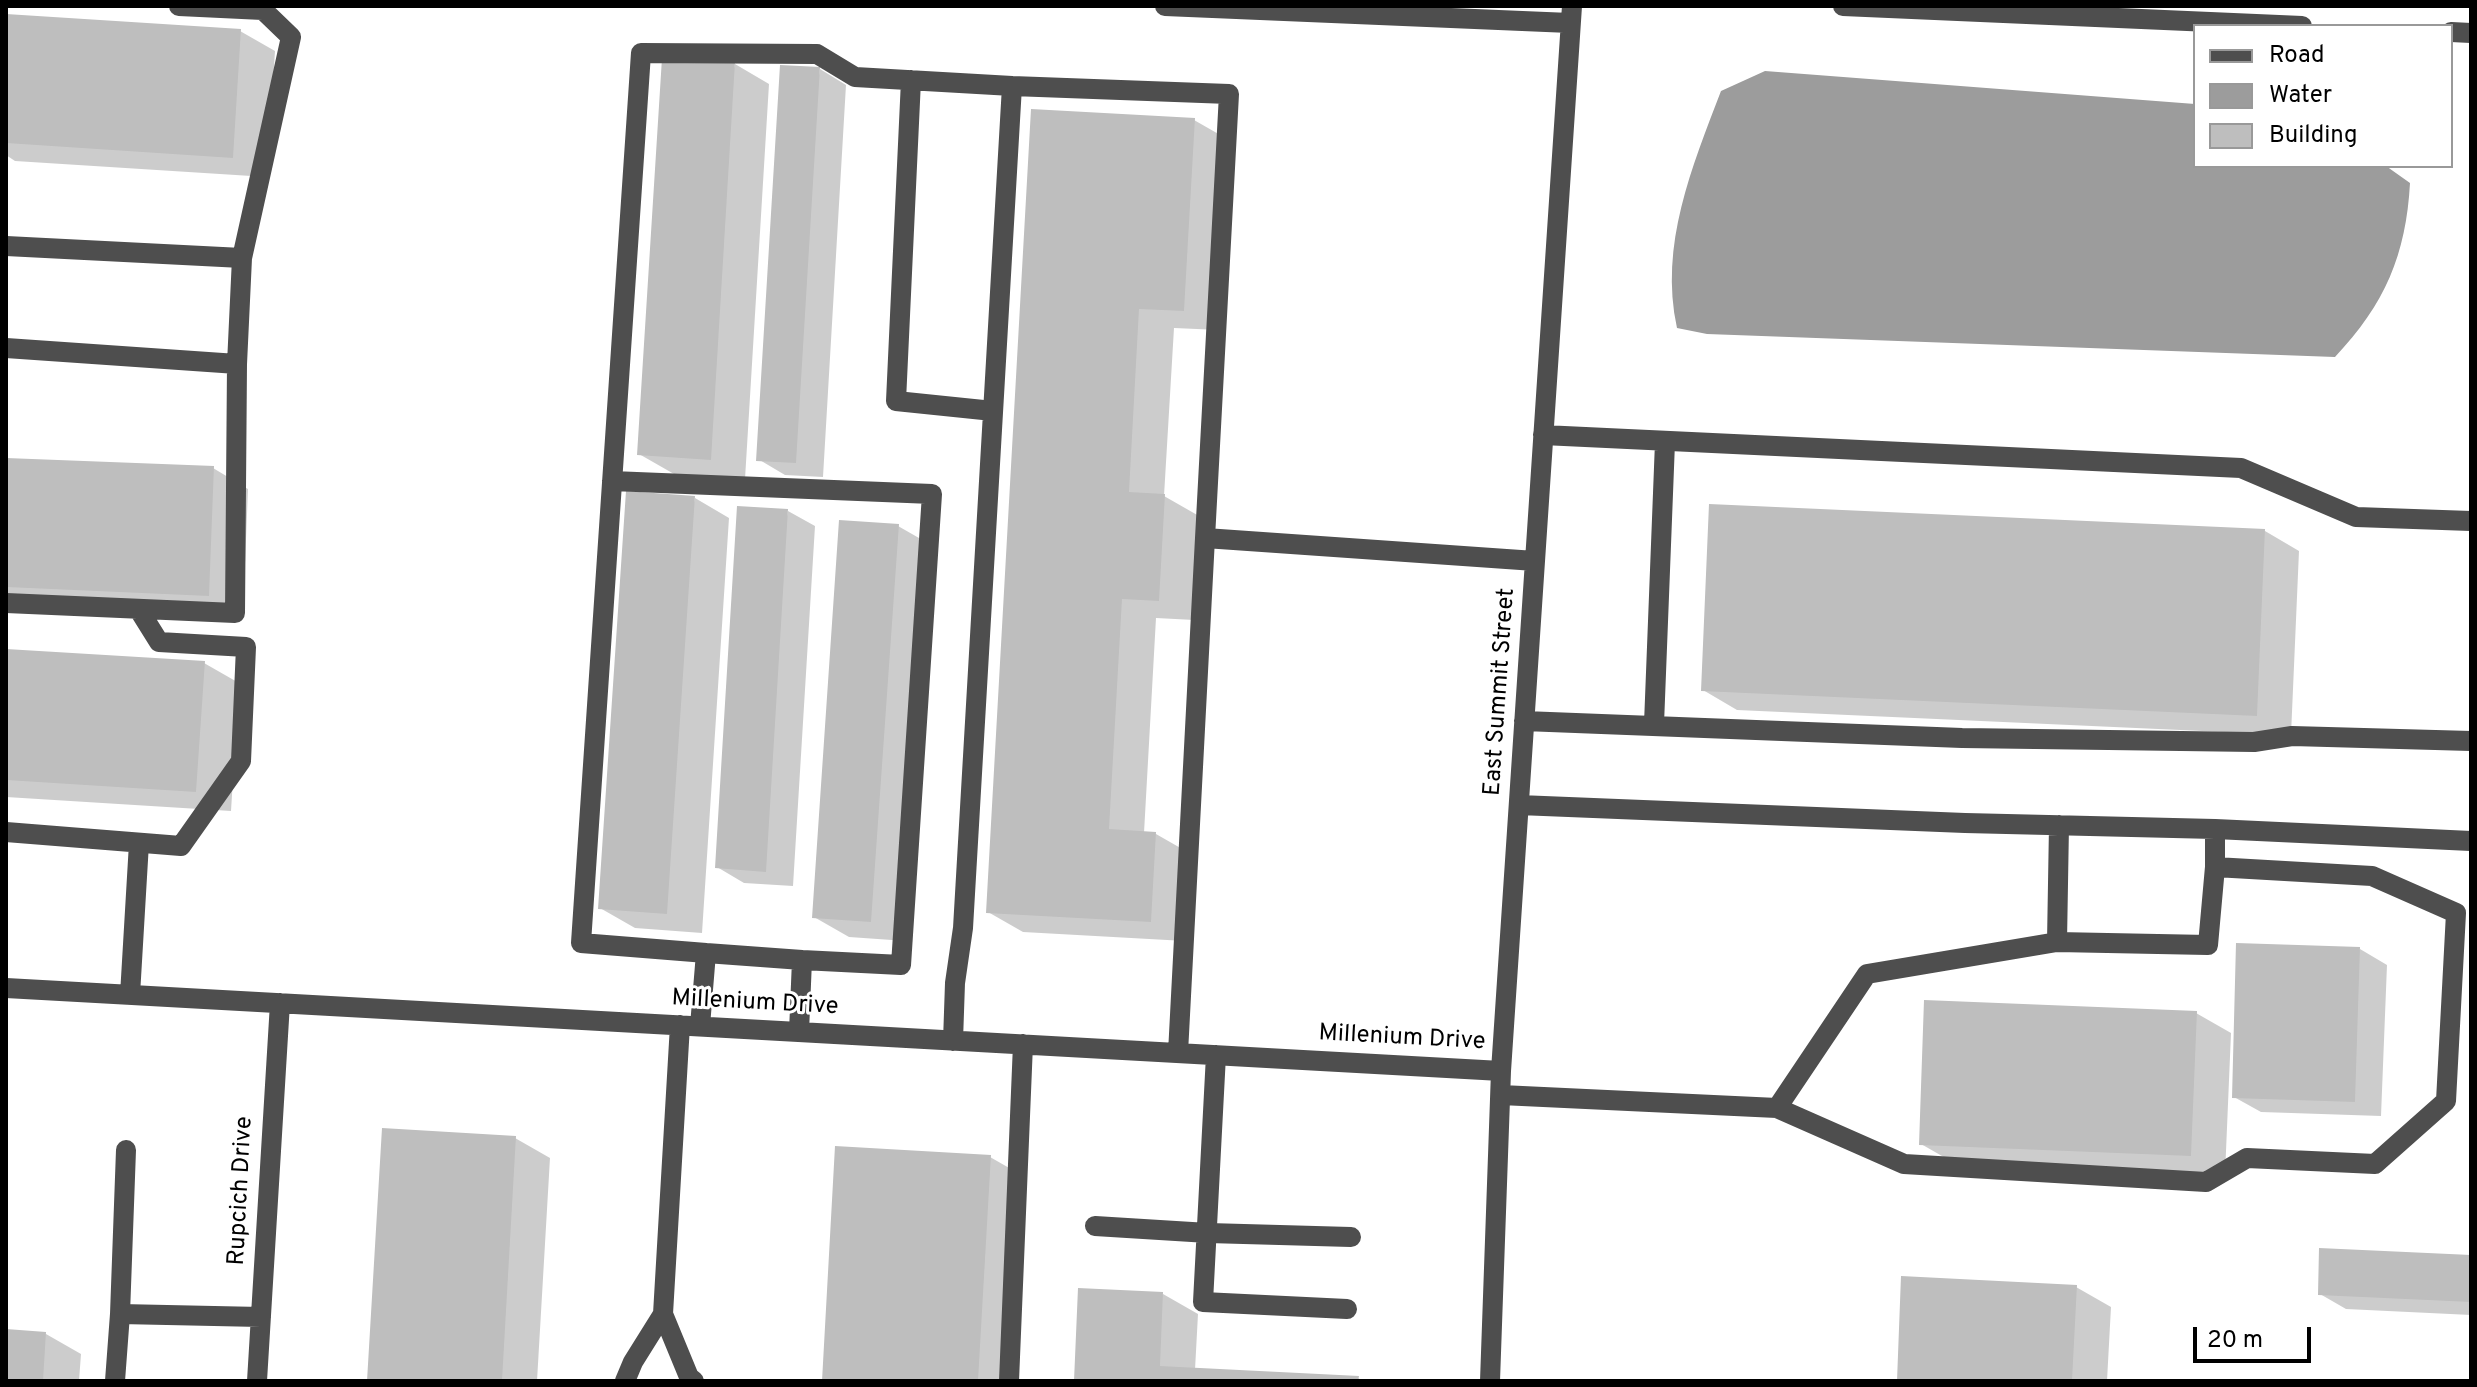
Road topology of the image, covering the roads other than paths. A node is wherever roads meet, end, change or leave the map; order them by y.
1 (179, 6) edge
2 (1165, 6) edge
3 (1843, 6) edge
4 (1325, 10) edge
5 (1571, 15) edge
6 (2256, 24) edge
7 (911, 80) junction
8 (1012, 86) junction
9 (6, 246) edge
10 (242, 258) junction
11 (6, 348) edge
12 (237, 364) junction
13 (993, 411) junction
14 (1543, 435) junction
15 (1665, 442) junction
16 (612, 481) junction
17 (2471, 521) edge
18 (1205, 538) junction
19 (1535, 561) junction
20 (6, 603) edge
21 (139, 610) junction
22 (1524, 721) junction
23 (1654, 724) junction
24 (2471, 741) edge
25 (1519, 805) junction
26 (2059, 825) junction
27 (2215, 829) junction
28 (6, 832) edge
29 (2471, 841) edge
30 (139, 843) junction
31 (2215, 867) junction
32 (2057, 942) junction
33 (706, 953) junction
34 (802, 960) junction
35 (6, 988) edge
36 (130, 995) junction
37 (280, 1003) junction
38 (690, 1026) junction
39 (799, 1032) junction
40 (953, 1041) junction
41 (1023, 1044) junction
42 (1178, 1053) junction
43 (1216, 1055) junction
44 (1501, 1071) junction
45 (1501, 1095) junction
46 (1777, 1108) junction
47 (126, 1150) dead end
48 (1095, 1226) dead end
49 (1208, 1233) junction
50 (1351, 1237) dead end
51 (1347, 1309) dead end
52 (120, 1314) junction
53 (663, 1314) junction
54 (261, 1317) junction
55 (115, 1381) edge
56 (257, 1381) edge
57 (625, 1381) edge
58 (694, 1381) edge
59 (1009, 1381) edge
60 (1490, 1381) edge

1 - 10 street
2 - 4 street
3 - 6 street
4 - 5 street
5 - 14 street, East Summit Street
7 - 8 street
7 - 13 street
7 - 16 street
8 - 13 street
8 - 18 street
9 - 10 street
10 - 12 street
11 - 12 street
12 - 21 street
13 - 40 street
14 - 15 street
14 - 19 street, East Summit Street
15 - 17 street
15 - 23 street
16 - 33 street
16 - 34 street
18 - 19 street
18 - 42 street
19 - 22 street, East Summit Street
20 - 21 street
21 - 30 street
22 - 23 street
22 - 25 street, East Summit Street
23 - 24 street
25 - 26 street
25 - 44 street, East Summit Street
26 - 27 street
26 - 32 street
27 - 29 street
27 - 31 street
28 - 30 street
30 - 36 street
31 - 32 street
31 - 46 street
32 - 46 street
33 - 34 street
33 - 38 street
34 - 39 street
35 - 36 street, Millenium Drive
36 - 37 street, Millenium Drive
37 - 38 street, Millenium Drive
37 - 54 street, Rupcich Drive
38 - 39 street, Millenium Drive
38 - 53 street
39 - 40 street, Millenium Drive
40 - 41 street, Millenium Drive
41 - 42 street, Millenium Drive
41 - 59 street
42 - 43 street, Millenium Drive
43 - 44 street, Millenium Drive
43 - 49 street
44 - 45 street, East Summit Street
45 - 46 street
45 - 60 street, East Summit Street
47 - 52 street
48 - 49 street
49 - 50 street
49 - 51 street
52 - 54 street
52 - 55 street
53 - 57 street
53 - 58 street
54 - 56 street, Rupcich Drive

